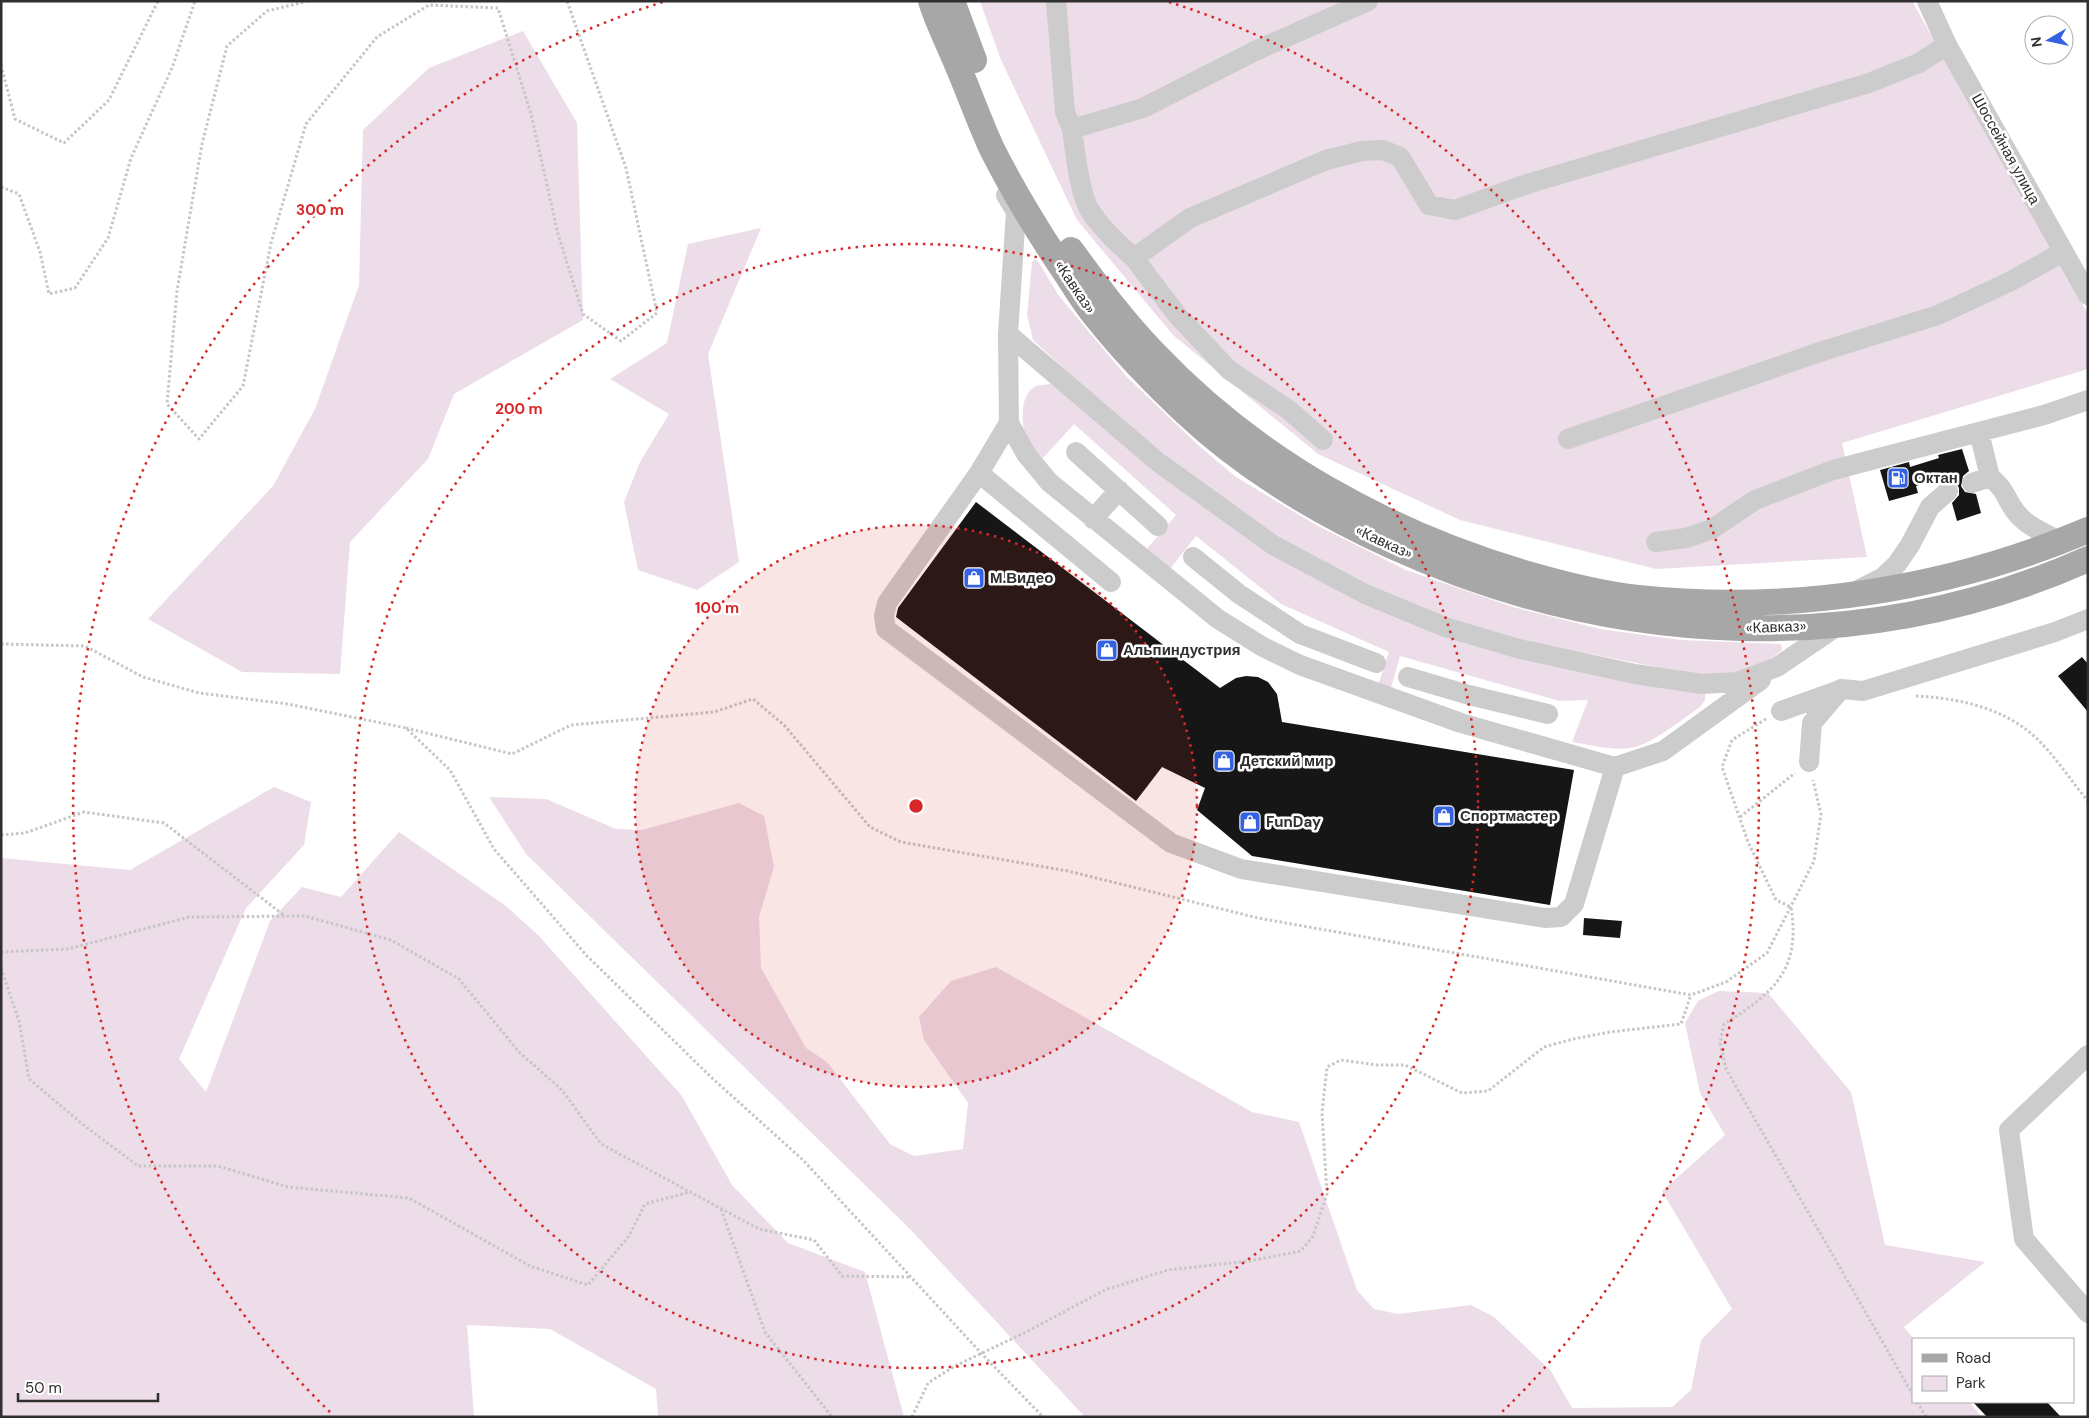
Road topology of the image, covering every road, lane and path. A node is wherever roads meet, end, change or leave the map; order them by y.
1 (158, 1) edge
2 (195, 1) edge
3 (308, 1) edge
4 (567, 1) edge
5 (1056, 1) edge
6 (1368, 1) edge
7 (1927, 1) edge
8 (939, 5) edge
9 (1947, 45) junction
10 (1, 65) edge
11 (1072, 129) junction
12 (1, 188) edge
13 (2063, 252) junction
14 (1134, 258) junction
15 (2088, 295) edge
16 (1008, 334) junction
17 (2088, 400) edge
18 (1009, 423) junction
19 (1979, 432) junction
20 (1568, 439) dead end
21 (1323, 440) dead end
22 (1076, 452) dead end
23 (979, 473) junction
24 (1119, 490) junction
25 (1948, 491) dead end
26 (1093, 519) junction
27 (1158, 526) dead end
28 (2088, 530) edge
29 (1656, 542) dead end
30 (2061, 542) junction
31 (2088, 546) edge
32 (1193, 557) dead end
33 (2088, 559) edge
34 (2088, 571) edge
35 (1111, 582) dead end
36 (1239, 594) junction
37 (1852, 594) junction
38 (1908, 615) junction
39 (1218, 618) junction
40 (2088, 619) edge
41 (1842, 623) junction
42 (1, 644) edge
43 (1376, 663) dead end
44 (1777, 667) junction
45 (1408, 677) dead end
46 (1841, 689) junction
47 (1468, 695) junction
48 (1911, 696) dead end
49 (753, 700) dead end
50 (1781, 711) joint
51 (1548, 714) dead end
52 (1461, 723) junction
53 (406, 728) junction
54 (1809, 762) joint
55 (1616, 767) junction
56 (2088, 801) edge
57 (1740, 817) junction
58 (1, 834) edge
59 (285, 916) junction
60 (1, 952) edge
61 (1, 968) edge
62 (1691, 995) dead end
63 (2088, 1055) edge
64 (690, 1192) junction
65 (720, 1208) junction
66 (911, 1277) junction
67 (2088, 1313) edge
68 (981, 1353) junction
69 (1912, 1393) edge
70 (1918, 1403) edge
71 (832, 1417) edge
72 (912, 1417) edge
73 (1043, 1417) edge
74 (1926, 1417) edge

1 - 10 path
2 - 12 path
3 - 4 path
5 - 11 street
6 - 11 street
7 - 9 street, Шоссейная улица
8 - 16 street
8 - 37 main road, «Кавказ»
8 - 41 main road, «Кавказ»
9 - 13 street, Шоссейная улица
9 - 14 street
11 - 14 street
13 - 15 street, Шоссейная улица
13 - 20 street
14 - 21 street
16 - 18 street
16 - 44 street
17 - 19 street
18 - 23 street
18 - 26 street
19 - 29 street
19 - 30 street
22 - 24 street
23 - 35 street
23 - 55 street
24 - 26 street
24 - 27 street
25 - 37 street
26 - 39 street
28 - 30 main road, «Кавказ»
30 - 37 main road, «Кавказ»
31 - 38 street
32 - 36 street
33 - 38 main road, «Кавказ»
34 - 38 main road
36 - 39 street
36 - 43 street
38 - 41 main road, «Кавказ»
39 - 52 street
40 - 46 street
41 - 44 street
42 - 53 path
44 - 55 street
45 - 47 street
46 - 50 street
46 - 54 street
47 - 51 street
47 - 52 street
48 - 56 path
49 - 53 path
50 - 57 path
52 - 55 street
53 - 66 path
54 - 57 path
57 - 69 path
58 - 59 path
59 - 60 path
59 - 64 path
61 - 64 path
62 - 68 path
63 - 67 street
64 - 65 path
65 - 66 path
65 - 71 path
66 - 68 path
68 - 72 path
68 - 73 path
70 - 74 path

